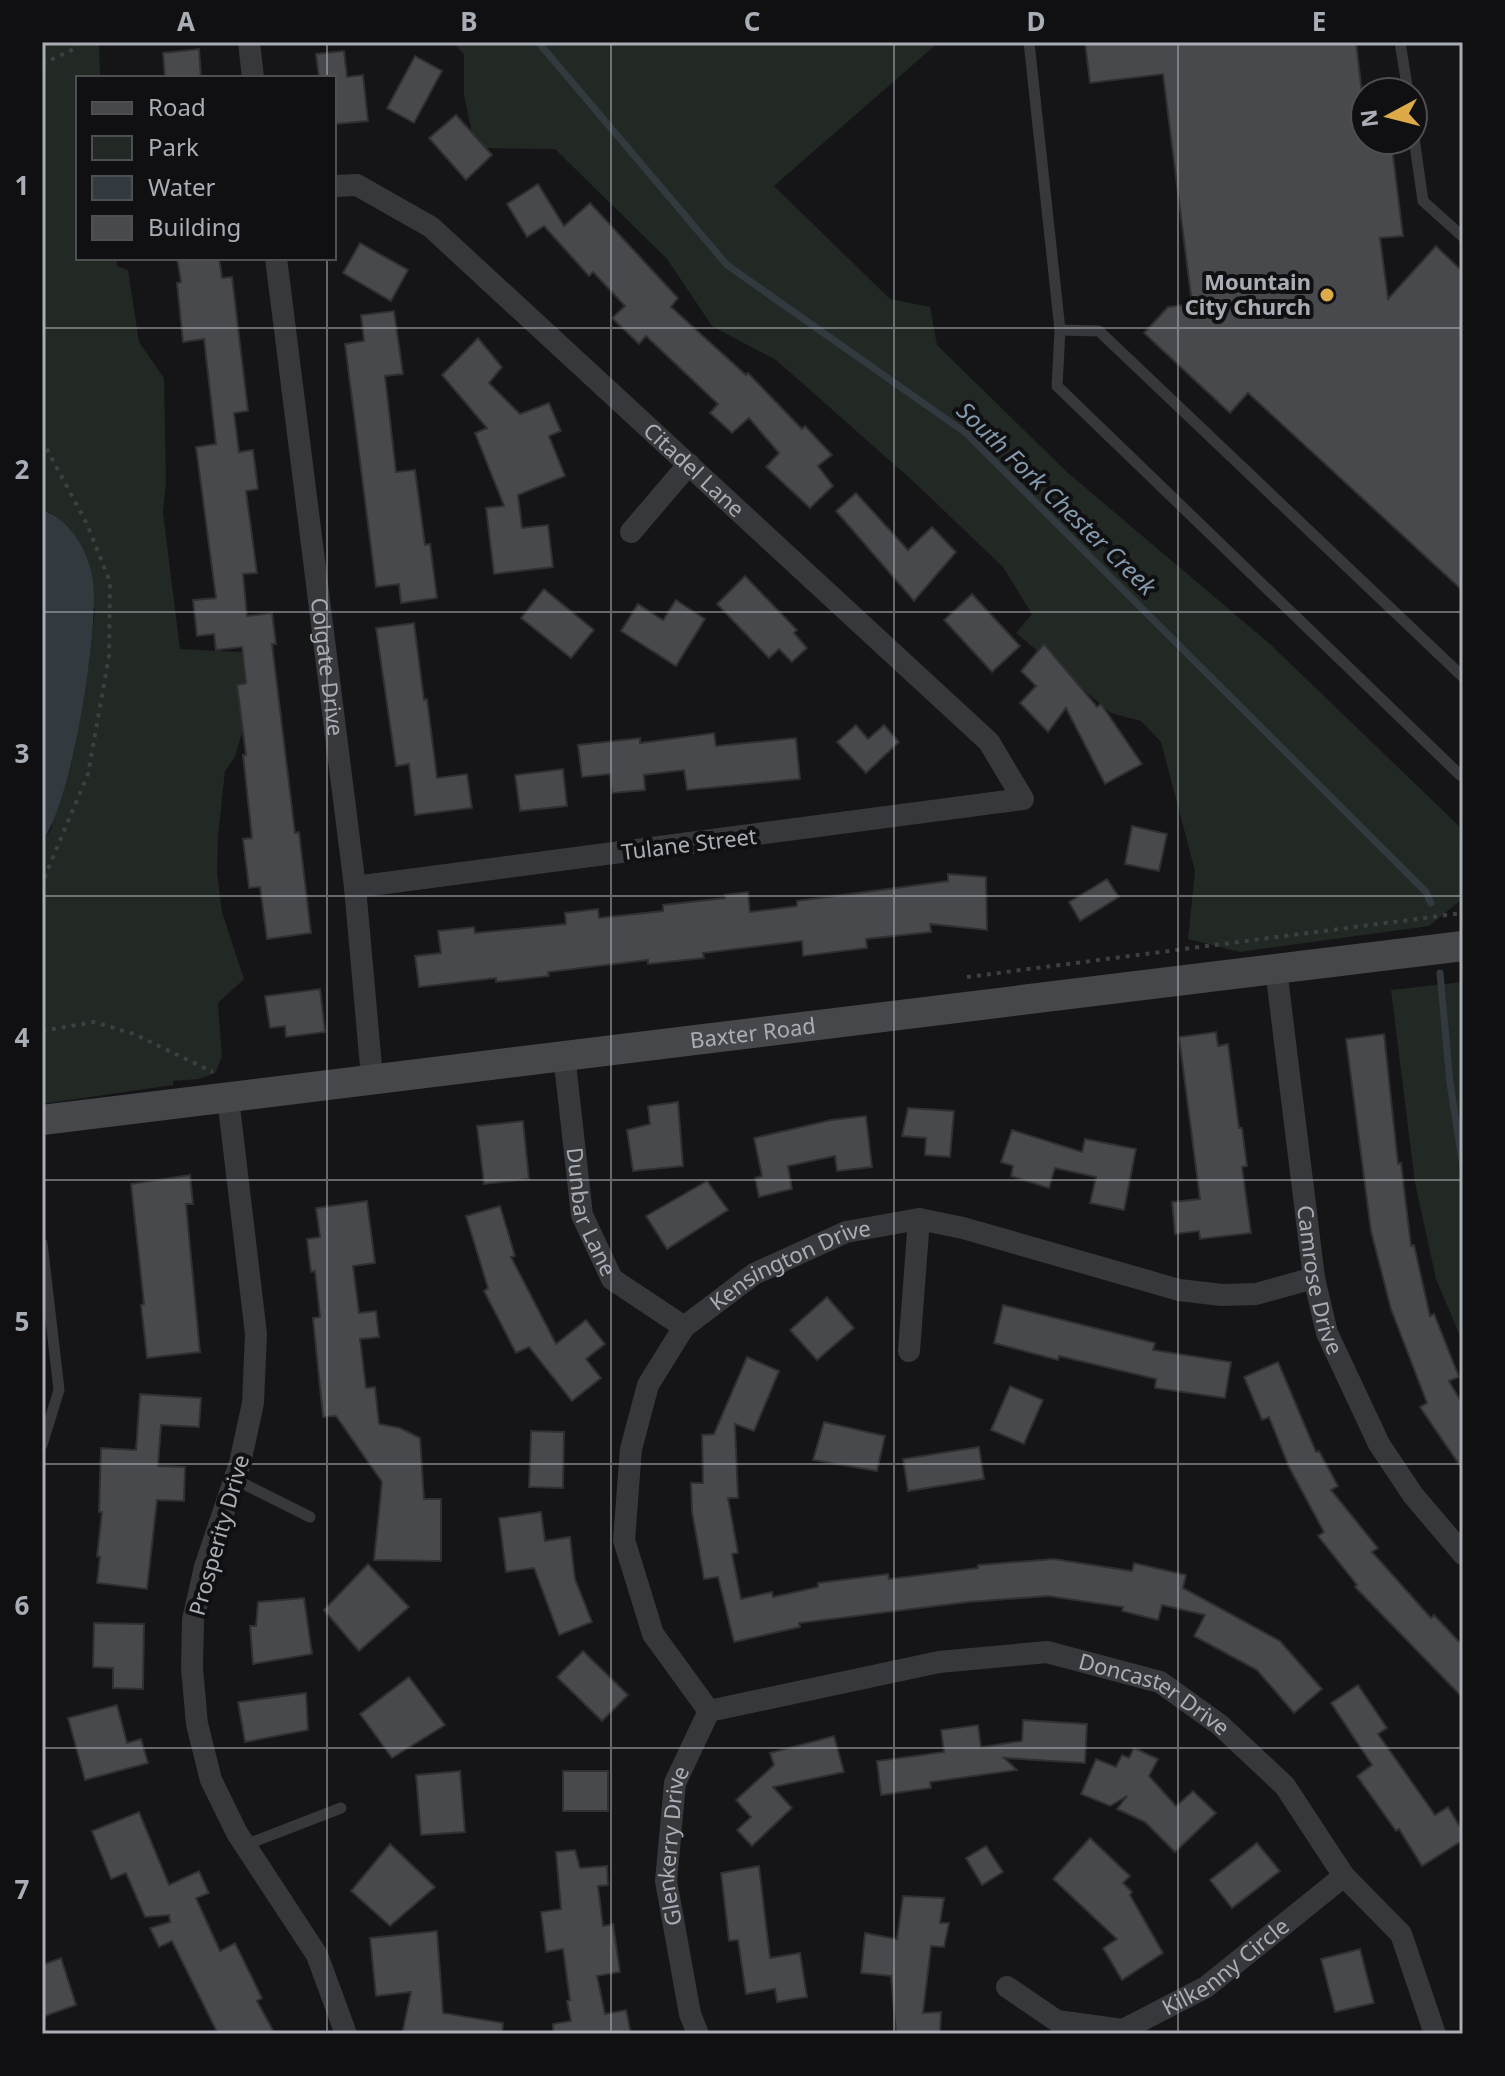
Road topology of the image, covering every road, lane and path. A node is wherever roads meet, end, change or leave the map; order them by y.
1 (76, 42) edge
2 (249, 42) edge
3 (1029, 42) edge
4 (1400, 42) edge
5 (42, 64) edge
6 (253, 76) edge
7 (1405, 76) edge
8 (1417, 156) edge
9 (336, 186) edge
10 (1463, 237) edge
11 (276, 260) edge
12 (1060, 330) junction
13 (42, 440) edge
14 (689, 464) junction
15 (631, 532) dead end
16 (1463, 677) edge
17 (1463, 774) edge
18 (1023, 799) joint
19 (42, 879) edge
20 (355, 887) junction
21 (1463, 946) edge
22 (1276, 969) junction
23 (42, 1031) edge
24 (564, 1055) junction
25 (372, 1078) junction
26 (222, 1086) junction
27 (42, 1120) edge
28 (919, 1219) junction
29 (42, 1243) edge
30 (1314, 1278) junction
31 (684, 1327) junction
32 (909, 1351) dead end
33 (42, 1445) edge
34 (234, 1479) junction
35 (310, 1517) dead end
36 (1463, 1554) edge
37 (709, 1711) junction
38 (341, 1808) dead end
39 (245, 1845) junction
40 (1344, 1876) junction
41 (1007, 1987) dead end
42 (346, 2034) edge
43 (698, 2034) edge
44 (1435, 2034) edge

1 - 5 path
2 - 6 street
3 - 12 lane
4 - 7 lane
8 - 10 lane
9 - 14 street, Citadel Lane
11 - 20 street, Colgate Drive
12 - 16 lane
12 - 17 lane
13 - 19 path
14 - 15 street
14 - 18 street, Citadel Lane
18 - 20 street, Tulane Street
20 - 25 street, Colgate Drive
21 - 22 street, Baxter Road
22 - 24 street, Baxter Road
22 - 30 street, Camrose Drive
23 - 26 path
24 - 25 street, Baxter Road
24 - 31 street, Dunbar Lane
25 - 26 street, Baxter Road
26 - 27 street, Baxter Road
26 - 34 street, Prosperity Drive
28 - 30 street, Kensington Drive
28 - 31 street, Kensington Drive
28 - 32 street
29 - 33 lane
30 - 36 street, Camrose Drive
31 - 37 street, Kensington Drive
34 - 35 lane
34 - 39 street, Prosperity Drive
37 - 40 street, Doncaster Drive
37 - 43 street, Glenkerry Drive
38 - 39 lane
39 - 42 street, Prosperity Drive
40 - 41 street, Kilkenny Circle
40 - 44 street, Doncaster Drive

